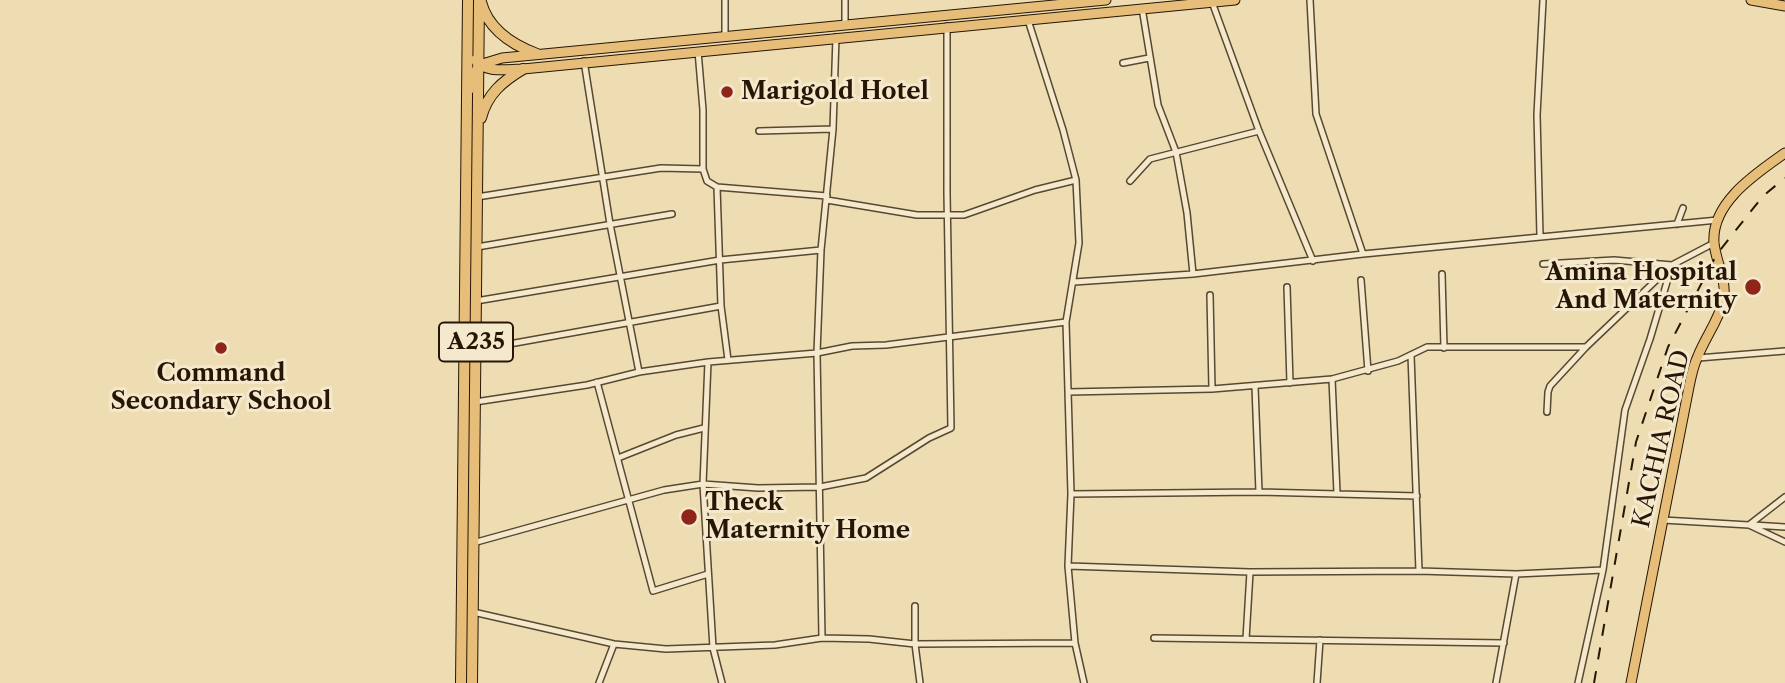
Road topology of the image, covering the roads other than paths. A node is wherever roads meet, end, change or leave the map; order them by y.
1 (468, 0) edge
2 (480, 0) edge
3 (725, 0) edge
4 (845, 0) edge
5 (1106, 0) edge
6 (1235, 0) edge
7 (1310, 0) edge
8 (1543, 0) edge
9 (1751, 0) edge
10 (1212, 2) junction
11 (1785, 6) edge
12 (1142, 8) junction
13 (902, 20) junction
14 (1028, 20) junction
15 (845, 25) junction
16 (947, 26) junction
17 (903, 32) junction
18 (725, 37) junction
19 (836, 37) junction
20 (467, 42) junction
21 (698, 51) junction
22 (537, 54) junction
23 (1149, 58) junction
24 (584, 61) junction
25 (1123, 63) dead end
26 (479, 65) junction
27 (523, 69) junction
28 (467, 102) junction
29 (833, 129) junction
30 (759, 131) dead end
31 (1259, 131) junction
32 (478, 136) junction
33 (1177, 152) junction
34 (1785, 153) edge
35 (703, 169) junction
36 (603, 176) junction
37 (1076, 180) junction
38 (1130, 181) dead end
39 (716, 187) junction
40 (477, 197) junction
41 (827, 198) junction
42 (1683, 208) dead end
43 (672, 214) dead end
44 (947, 214) junction
45 (1718, 220) junction
46 (1677, 223) junction
47 (610, 224) junction
48 (1540, 236) junction
49 (1714, 243) junction
50 (477, 247) junction
51 (821, 250) junction
52 (1363, 254) junction
53 (720, 260) junction
54 (1312, 261) junction
55 (1543, 264) dead end
56 (1672, 265) junction
57 (1193, 274) junction
58 (1441, 274) dead end
59 (620, 276) junction
60 (1361, 280) dead end
61 (1074, 282) junction
62 (1287, 287) dead end
63 (1210, 295) dead end
64 (476, 300) junction
65 (721, 306) junction
66 (630, 322) junction
67 (1066, 322) junction
68 (951, 336) junction
69 (1444, 348) junction
70 (1586, 348) junction
71 (476, 351) junction
72 (1785, 351) edge
73 (817, 353) junction
74 (1412, 355) junction
75 (1697, 358) junction
76 (728, 360) junction
77 (709, 362) junction
78 (1368, 370) junction
79 (639, 372) junction
80 (1332, 379) junction
81 (597, 382) junction
82 (1290, 383) junction
83 (1255, 387) junction
84 (1212, 389) junction
85 (1068, 392) junction
86 (475, 402) junction
87 (1548, 412) dead end
88 (704, 428) junction
89 (618, 458) junction
90 (703, 484) junction
91 (820, 487) junction
92 (1259, 492) junction
93 (1337, 493) junction
94 (1071, 494) junction
95 (1417, 496) junction
96 (1785, 497) edge
97 (629, 501) junction
98 (1663, 520) junction
99 (1749, 525) junction
100 (1785, 527) edge
101 (473, 542) junction
102 (1785, 542) edge
103 (1069, 566) junction
104 (1603, 570) junction
105 (1419, 571) junction
106 (1250, 572) junction
107 (708, 574) junction
108 (1517, 574) junction
109 (915, 606) dead end
110 (472, 612) junction
111 (822, 638) junction
112 (1154, 638) dead end
113 (1246, 639) junction
114 (1320, 640) junction
115 (1075, 643) junction
116 (1504, 643) junction
117 (614, 644) junction
118 (915, 644) junction
119 (713, 648) junction
120 (461, 683) edge
121 (472, 683) edge
122 (599, 683) edge
123 (722, 683) edge
124 (920, 683) edge
125 (1084, 683) edge
126 (1317, 683) edge
127 (1496, 683) edge
128 (1578, 683) edge
129 (1631, 683) edge

1 - 20 highway, A235
2 - 22 highway
2 - 26 highway, A235
3 - 18 street
4 - 15 street
5 - 13 main road
6 - 10 main road
7 - 52 street
8 - 48 street
9 - 11 main road
10 - 12 main road
10 - 31 street
12 - 14 main road
12 - 23 street
13 - 15 main road
13 - 17 main road
14 - 16 main road
14 - 37 street
15 - 18 main road
16 - 17 main road
16 - 44 street
17 - 19 main road
18 - 22 main road
19 - 21 main road
19 - 29 street
20 - 26 main road
20 - 28 highway, A235
21 - 24 main road
21 - 35 street
22 - 26 main road
23 - 25 street
23 - 33 street
24 - 27 main road
24 - 36 street
26 - 27 main road
26 - 28 main road
26 - 32 highway, A235
27 - 32 highway
28 - 120 highway, A235
29 - 30 street
29 - 41 street
31 - 33 street
31 - 54 street
32 - 40 highway, A235
33 - 38 street
33 - 57 street
34 - 45 main road, KACHIA ROAD
35 - 36 street
35 - 39 street
36 - 40 street
36 - 47 street
37 - 44 street
37 - 61 street
39 - 41 street
39 - 53 street
40 - 50 highway, A235
41 - 44 street
41 - 51 street
42 - 46 street
43 - 47 street
44 - 68 street
45 - 46 street
45 - 49 main road, KACHIA ROAD
46 - 48 street
47 - 50 street
47 - 59 street
48 - 52 street
49 - 56 street
49 - 75 main road, KACHIA ROAD
50 - 64 highway, A235
51 - 53 street
51 - 73 street
52 - 54 street
53 - 59 street
53 - 65 street
54 - 57 street
55 - 56 street
56 - 70 street
56 - 104 street
57 - 61 street
58 - 69 street
59 - 64 street
59 - 66 street
60 - 78 street
61 - 67 street
62 - 82 street
63 - 84 street
64 - 71 highway, A235
65 - 66 street
65 - 76 street
66 - 71 street
66 - 79 street
67 - 68 street
67 - 85 street
68 - 73 street
68 - 91 street
69 - 70 street
69 - 74 street
70 - 87 street
71 - 86 highway, A235
72 - 75 street
73 - 76 street
73 - 91 street
74 - 78 street
74 - 95 street
75 - 98 main road, KACHIA ROAD
76 - 77 street
77 - 79 street
77 - 88 street
78 - 80 street
79 - 81 street
80 - 82 street
80 - 93 street
81 - 86 street
81 - 89 street
82 - 83 street
83 - 84 street
83 - 92 street
84 - 85 street
85 - 94 street
86 - 101 highway, A235
88 - 89 street
88 - 90 street
89 - 97 street
90 - 91 street
90 - 97 street
90 - 107 street
91 - 111 street
92 - 93 street
92 - 94 street
93 - 95 street
94 - 103 street
95 - 105 street
96 - 99 street
97 - 101 street
97 - 107 street
98 - 99 street
98 - 129 main road, KACHIA ROAD
99 - 100 street
99 - 102 street
101 - 110 highway, A235
103 - 106 street
103 - 115 street
104 - 108 street
104 - 128 street
105 - 106 street
105 - 108 street
106 - 113 street
107 - 119 street
108 - 116 street
109 - 118 street
110 - 117 street
110 - 121 highway, A235
111 - 118 street
111 - 119 street
112 - 113 street
113 - 114 street
114 - 116 street
114 - 126 street
115 - 118 street
115 - 125 street
116 - 127 street
117 - 119 street
117 - 122 street
118 - 124 street
119 - 123 street

